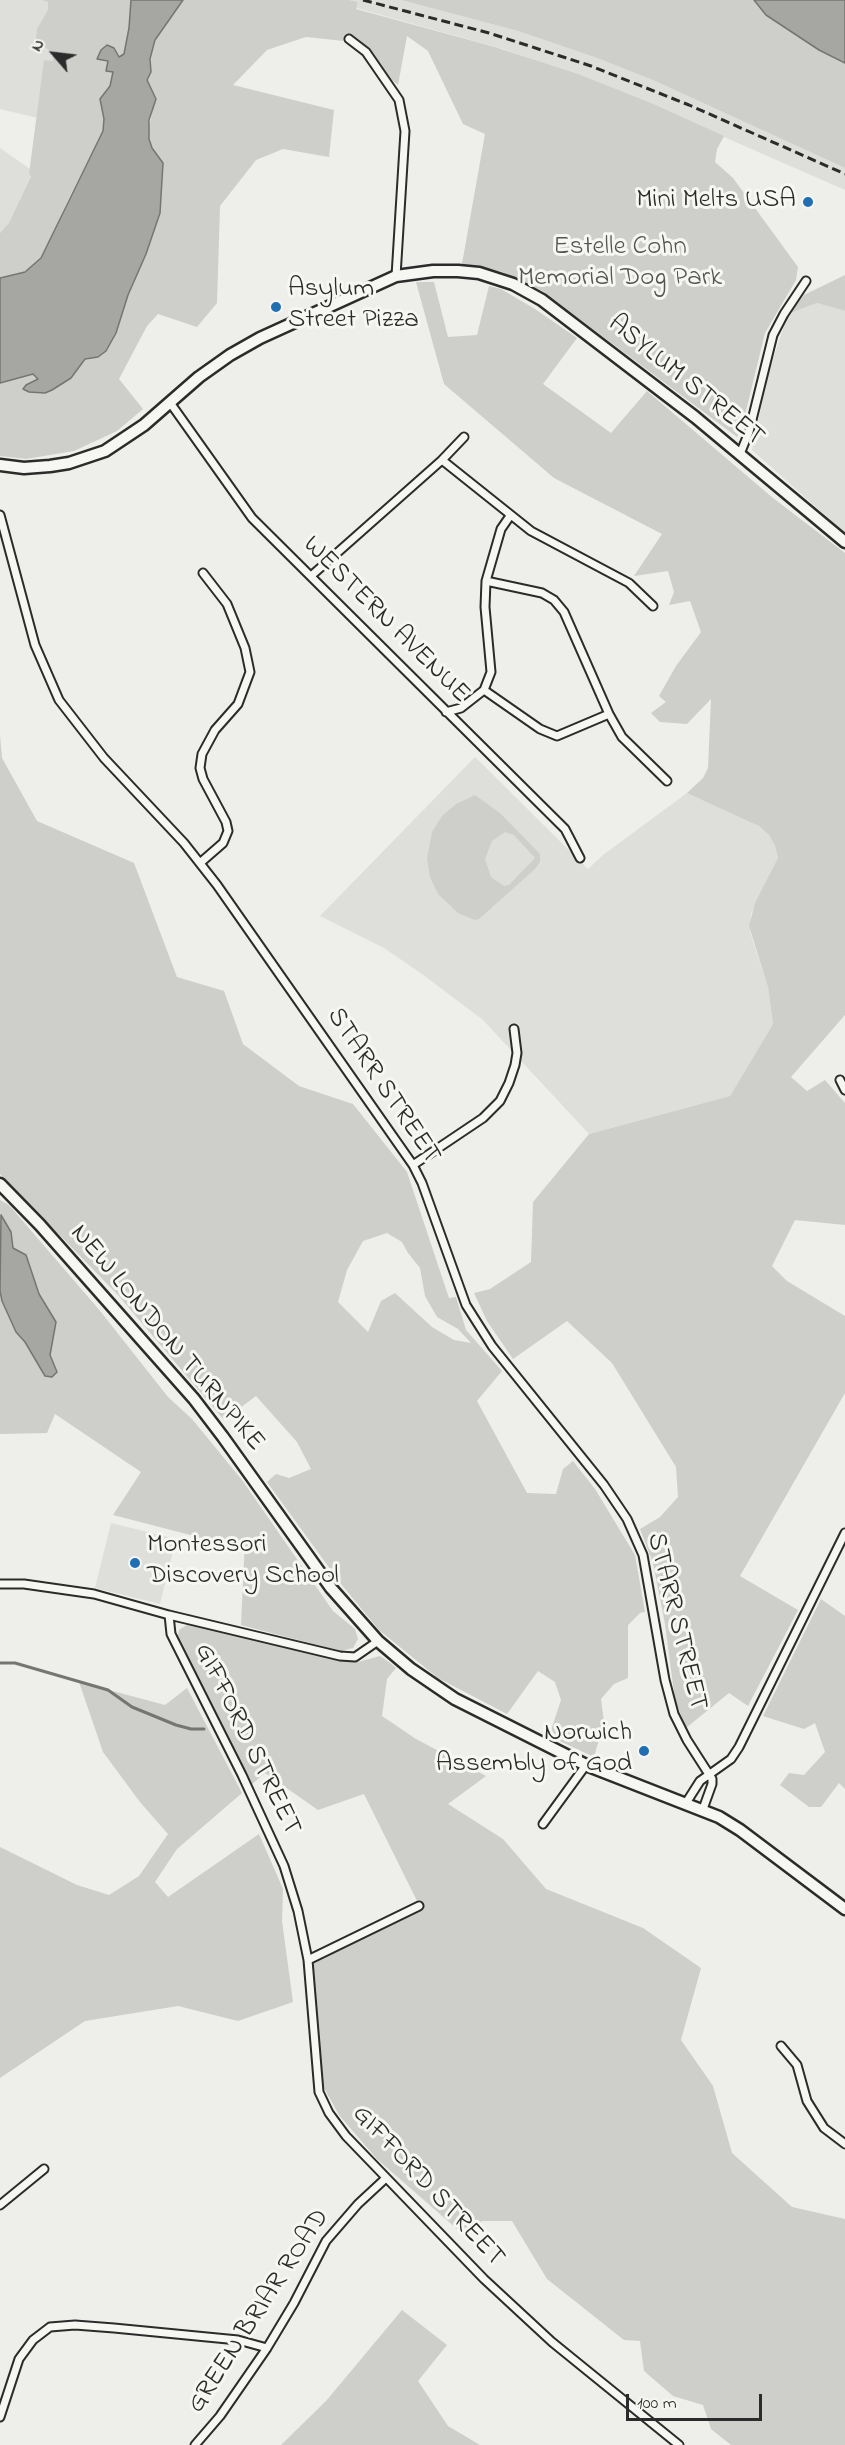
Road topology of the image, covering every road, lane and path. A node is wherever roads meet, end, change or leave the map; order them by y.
1 (349, 39) dead end
2 (396, 276) junction
3 (806, 281) dead end
4 (171, 404) junction
5 (464, 437) dead end
6 (740, 454) junction
7 (442, 460) junction
8 (0, 465) edge
9 (0, 514) edge
10 (510, 516) junction
11 (845, 542) edge
12 (203, 573) dead end
13 (311, 576) junction
14 (486, 581) junction
15 (653, 606) dead end
16 (484, 690) junction
17 (446, 712) junction
18 (609, 714) junction
19 (667, 781) dead end
20 (580, 858) dead end
21 (200, 863) junction
22 (514, 1029) dead end
23 (840, 1080) dead end
24 (845, 1090) edge
25 (413, 1165) junction
26 (0, 1184) edge
27 (845, 1533) edge
28 (0, 1584) edge
29 (169, 1615) junction
30 (378, 1641) junction
31 (586, 1765) junction
32 (709, 1773) junction
33 (687, 1803) junction
34 (703, 1809) junction
35 (543, 1824) dead end
36 (419, 1906) dead end
37 (845, 1909) edge
38 (308, 1960) junction
39 (781, 2046) dead end
40 (845, 2144) edge
41 (44, 2169) dead end
42 (386, 2178) junction
43 (0, 2205) edge
44 (267, 2348) junction
45 (2, 2408) edge
46 (0, 2417) edge
47 (195, 2445) edge
48 (679, 2445) edge

1 - 2 street
2 - 4 main road, ASYLUM STREET
2 - 6 main road, ASYLUM STREET
3 - 6 street
4 - 8 main road, ASYLUM STREET
4 - 13 street, WESTERN AVENUE
5 - 7 street
6 - 11 main road, ASYLUM STREET
7 - 10 street
7 - 13 street
9 - 21 street, STARR STREET
10 - 14 street
10 - 15 street
12 - 21 street
13 - 17 street, WESTERN AVENUE
14 - 16 street
14 - 18 street
16 - 17 street
16 - 18 street
17 - 20 street, WESTERN AVENUE
18 - 19 street
21 - 25 street, STARR STREET
22 - 25 street
23 - 24 street
25 - 32 street, STARR STREET
26 - 30 main road, NEW LONDON TURNPIKE
27 - 32 street
28 - 29 street
29 - 30 street
29 - 38 street, GIFFORD STREET
30 - 31 main road, NEW LONDON TURNPIKE
31 - 33 main road, NEW LONDON TURNPIKE
31 - 35 street
32 - 33 street
32 - 34 street
33 - 34 main road, NEW LONDON TURNPIKE
34 - 37 main road, NEW LONDON TURNPIKE
36 - 38 street
38 - 42 street, GIFFORD STREET
39 - 40 street
41 - 43 street
42 - 44 street, GREEN BRIAR ROAD
42 - 48 street, GIFFORD STREET
44 - 45 street
44 - 47 street, GREEN BRIAR ROAD
45 - 46 street

